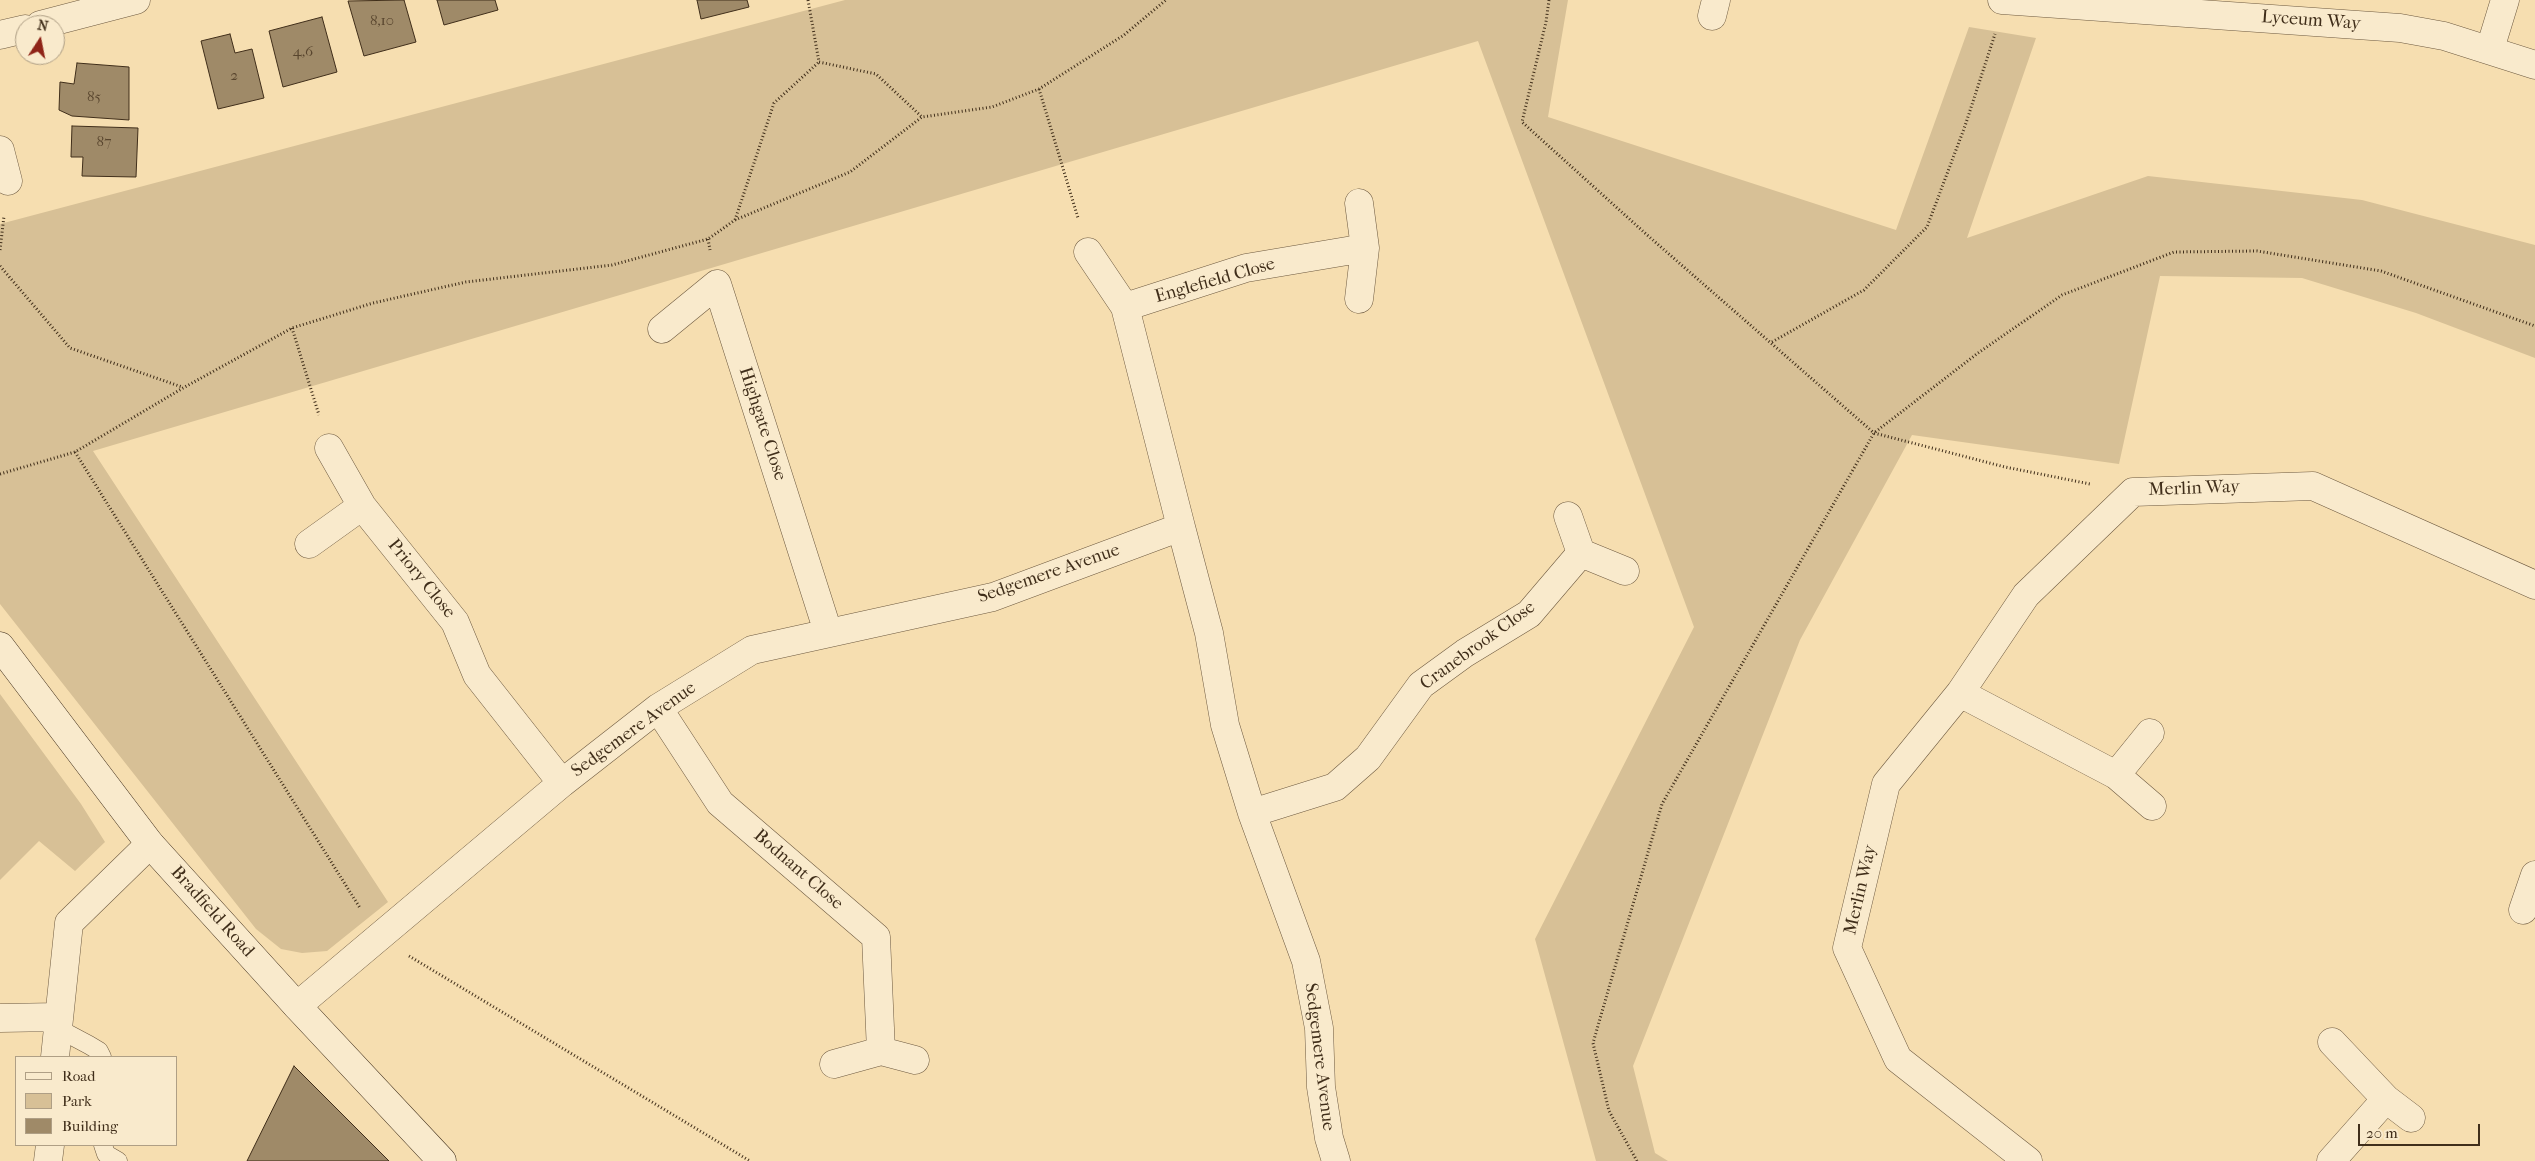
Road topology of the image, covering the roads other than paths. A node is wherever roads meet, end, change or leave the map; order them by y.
1 (136, 0) edge
2 (2004, 0) edge
3 (2505, 0) edge
4 (2130, 4) edge
5 (65, 18) edge
6 (15, 32) edge
7 (0, 36) edge
8 (2490, 49) junction
9 (2535, 65) edge
10 (0, 150) edge
11 (8, 181) dead end
12 (1359, 203) dead end
13 (1366, 248) junction
14 (1088, 252) road end
15 (1359, 299) dead end
16 (1125, 307) junction
17 (662, 329) dead end
18 (330, 448) road end
19 (362, 506) junction
20 (1568, 516) dead end
21 (1181, 527) junction
22 (310, 544) dead end
23 (1580, 554) junction
24 (1624, 571) dead end
25 (2535, 585) edge
26 (828, 632) junction
27 (0, 646) edge
28 (1960, 693) junction
29 (658, 708) junction
30 (2150, 733) dead end
31 (2116, 775) junction
32 (562, 783) junction
33 (2152, 806) dead end
34 (1252, 812) junction
35 (150, 844) junction
36 (2535, 875) edge
37 (2523, 910) dead end
38 (297, 1006) junction
39 (0, 1018) edge
40 (58, 1022) junction
41 (2332, 1042) dead end
42 (881, 1051) junction
43 (55, 1056) edge
44 (101, 1056) edge
45 (915, 1060) dead end
46 (834, 1064) dead end
47 (2386, 1098) junction
48 (2411, 1118) dead end
49 (50, 1146) edge
50 (103, 1146) edge
51 (48, 1161) edge
52 (118, 1161) edge
53 (442, 1161) edge
54 (1336, 1161) edge
55 (2028, 1161) edge
56 (2331, 1161) edge

1 - 5 street
2 - 4 street, Lyceum Way
3 - 8 street
4 - 8 street, Lyceum Way
6 - 7 street
8 - 9 street, Lyceum Way
10 - 11 street
12 - 13 street
13 - 15 street
13 - 16 street, Englefield Close
14 - 16 street
16 - 21 street
17 - 26 street, Highgate Close
18 - 19 street, Priory Close
19 - 22 street
19 - 32 street, Priory Close
20 - 23 street
21 - 26 street, Sedgemere Avenue
21 - 34 street, Sedgemere Avenue
23 - 24 street
23 - 34 street, Cranebrook Close
25 - 28 street, Merlin Way
26 - 29 street, Sedgemere Avenue
27 - 35 street, Bradfield Road
28 - 31 street
28 - 55 street, Merlin Way
29 - 32 street, Sedgemere Avenue
29 - 42 street, Bodnant Close
30 - 31 street
31 - 33 street
32 - 38 street, Sedgemere Avenue
34 - 54 street, Sedgemere Avenue
35 - 38 street, Bradfield Road
35 - 40 street
36 - 37 street
38 - 53 street, Bradfield Road
39 - 40 street
40 - 43 street
40 - 44 lane
41 - 47 street
42 - 45 street
42 - 46 street
47 - 48 street
47 - 56 street
49 - 51 street
50 - 52 lane

